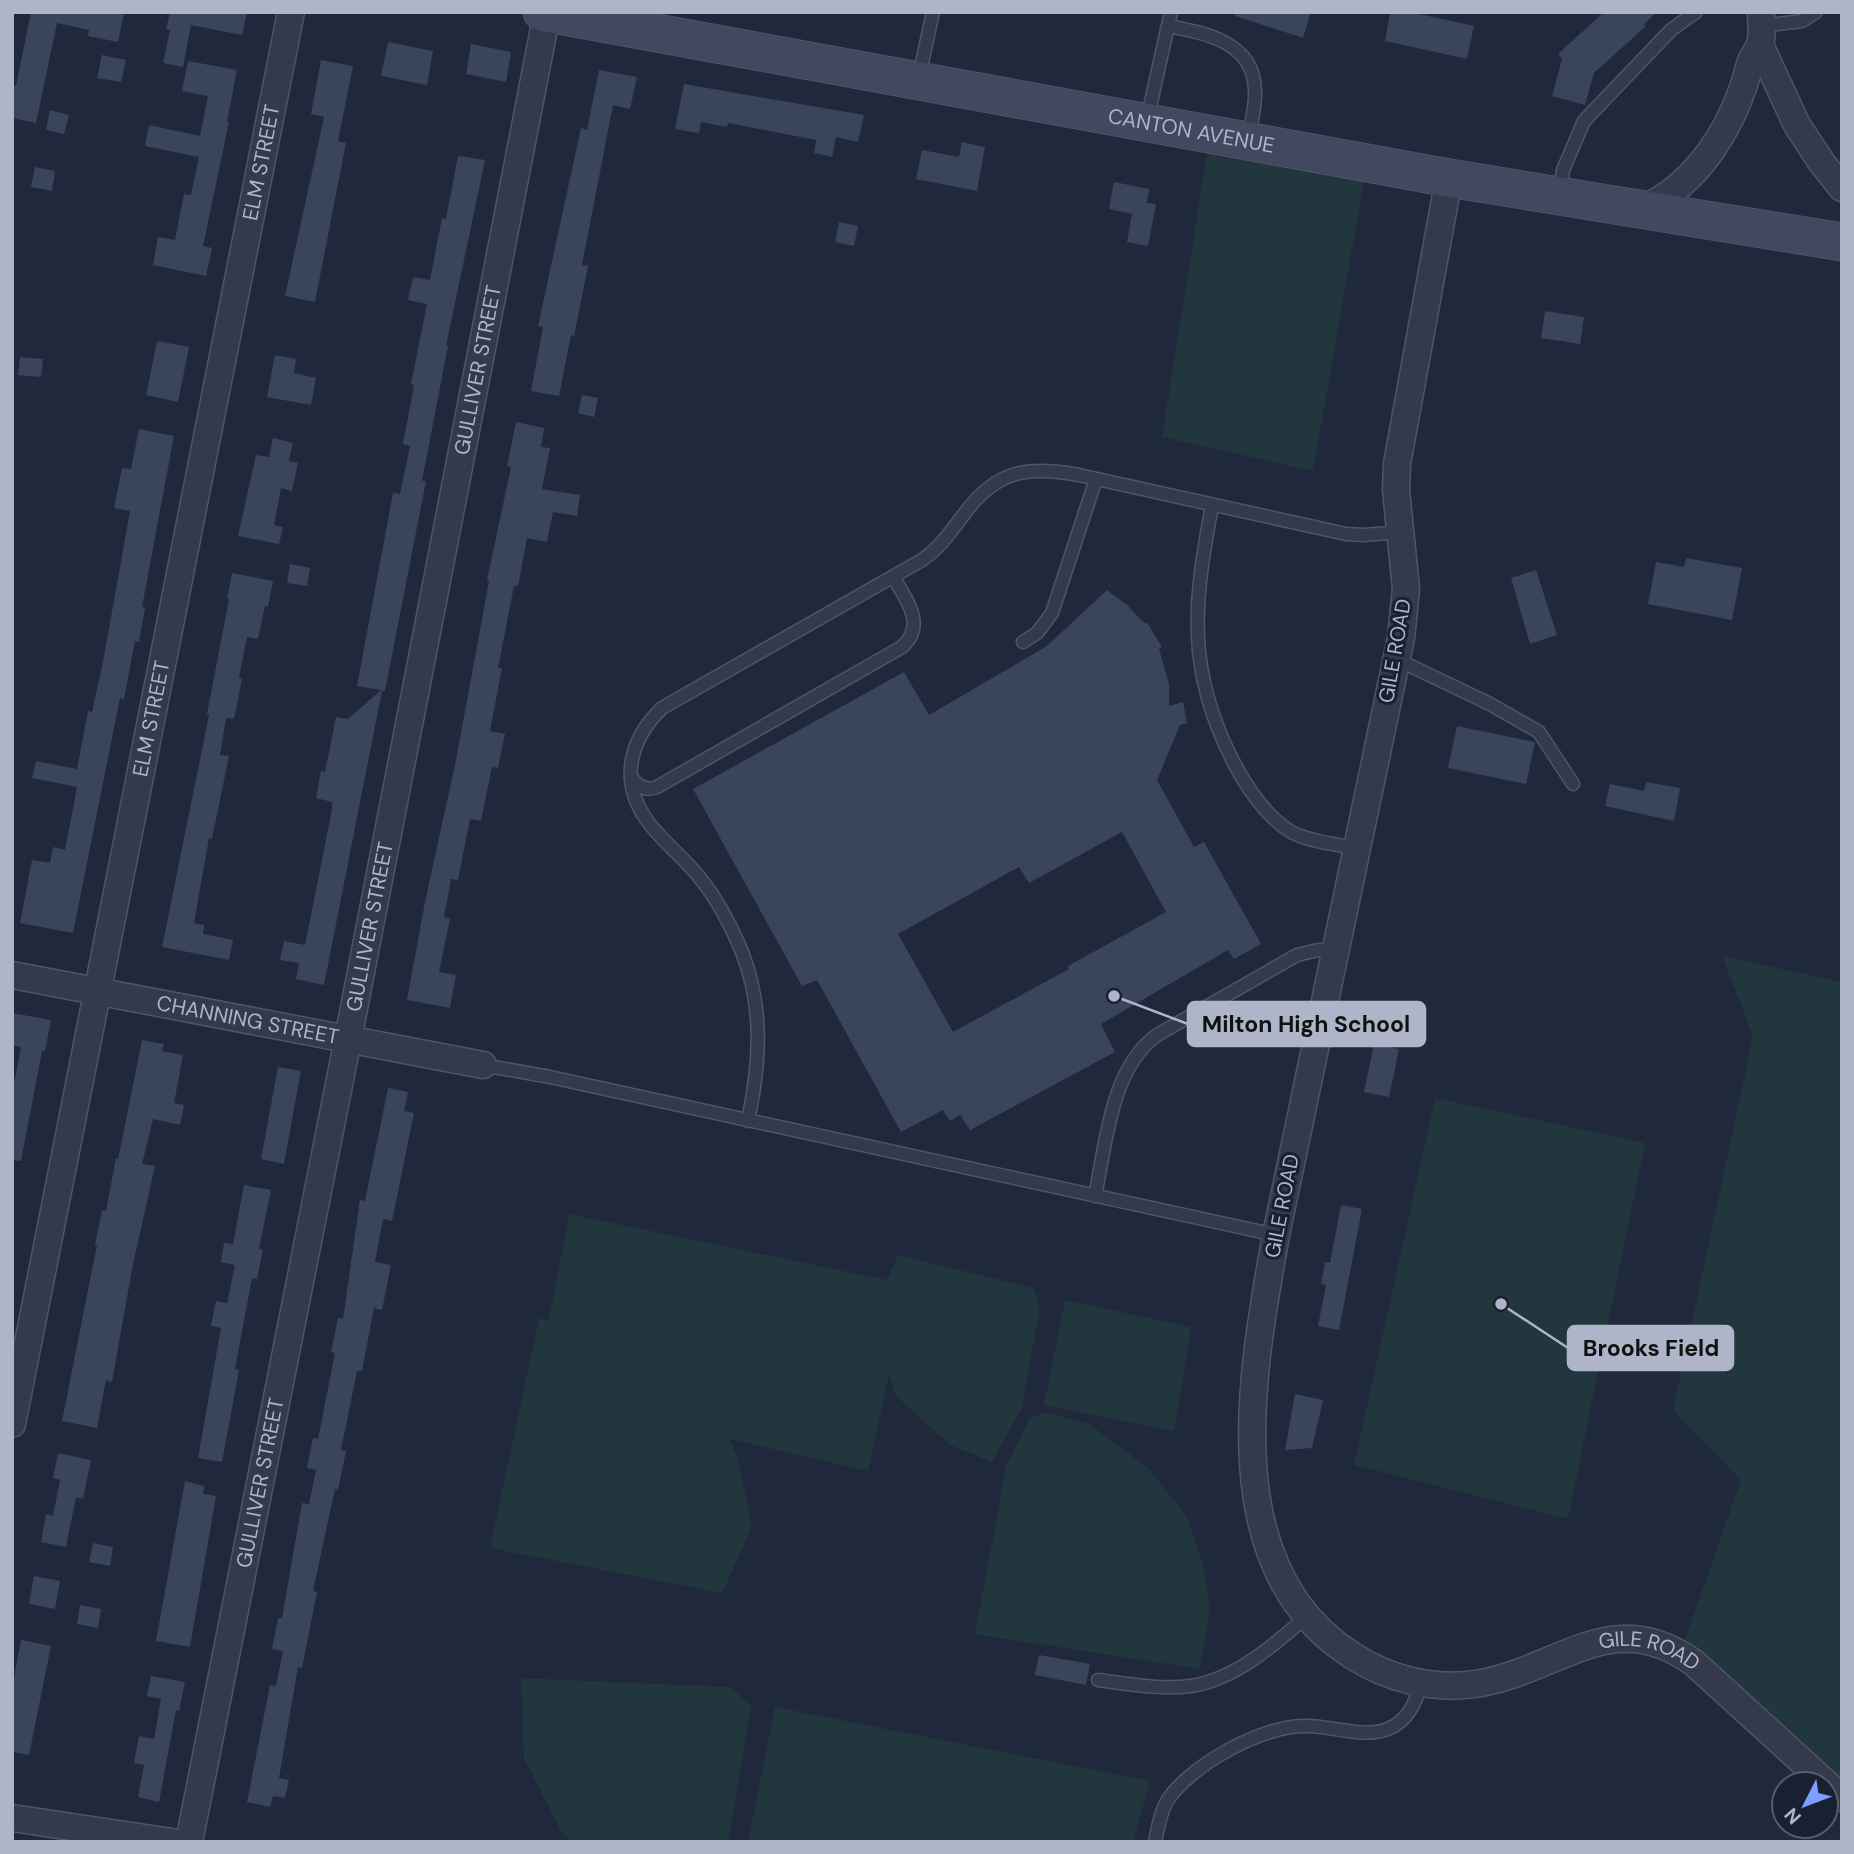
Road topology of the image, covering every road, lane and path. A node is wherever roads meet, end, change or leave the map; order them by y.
1 (291, 12) edge
2 (542, 12) edge
3 (933, 12) edge
4 (1171, 12) edge
5 (1696, 12) edge
6 (1816, 12) edge
7 (547, 13) edge
8 (620, 19) edge
9 (1168, 26) junction
10 (1761, 28) edge
11 (918, 82) junction
12 (1146, 123) junction
13 (1249, 142) junction
14 (1449, 178) junction
15 (1842, 188) edge
16 (1560, 196) junction
17 (1643, 209) junction
18 (1842, 242) edge
19 (1096, 479) junction
20 (1212, 506) junction
21 (1401, 532) junction
22 (893, 577) junction
23 (1023, 642) dead end
24 (1396, 659) junction
25 (631, 777) junction
26 (1573, 784) dead end
27 (1355, 848) junction
28 (1335, 952) junction
29 (12, 975) edge
30 (98, 991) junction
31 (348, 1039) junction
32 (483, 1065) joint
33 (748, 1121) junction
34 (1095, 1196) junction
35 (1276, 1235) junction
36 (12, 1424) edge
37 (1307, 1616) junction
38 (1098, 1681) dead end
39 (1421, 1683) junction
40 (1842, 1797) edge
41 (12, 1818) edge
42 (172, 1842) edge
43 (189, 1842) edge
44 (1155, 1842) edge

1 - 30 street, ELM STREET
2 - 7 main road, CANTON AVENUE
3 - 11 lane
4 - 9 lane
5 - 16 lane
6 - 10 lane
7 - 8 main road, CANTON AVENUE
7 - 31 street, GULLIVER STREET
8 - 11 main road, CANTON AVENUE
9 - 12 lane
9 - 13 lane
10 - 15 street
10 - 17 street
11 - 12 main road, CANTON AVENUE
12 - 13 main road, CANTON AVENUE
13 - 14 main road, CANTON AVENUE
14 - 16 main road, CANTON AVENUE
14 - 21 street, GILE ROAD
16 - 17 main road, CANTON AVENUE
17 - 18 main road, CANTON AVENUE
19 - 20 lane
19 - 22 lane
19 - 23 lane
20 - 21 lane
20 - 27 lane
21 - 24 street, GILE ROAD
22 - 25 lane
22 - 25 lane
24 - 26 lane
24 - 27 street, GILE ROAD
25 - 33 lane
27 - 28 street, GILE ROAD
28 - 34 lane
28 - 35 street, GILE ROAD
29 - 30 street, CHANNING STREET
30 - 31 street, CHANNING STREET
30 - 36 street, ELM STREET
31 - 32 street, CHANNING STREET
31 - 43 street, GULLIVER STREET
32 - 33 lane
33 - 34 lane
34 - 35 lane
35 - 37 street, GILE ROAD
37 - 38 lane
37 - 39 street, GILE ROAD
39 - 40 street, GILE ROAD
39 - 44 lane
41 - 42 street

